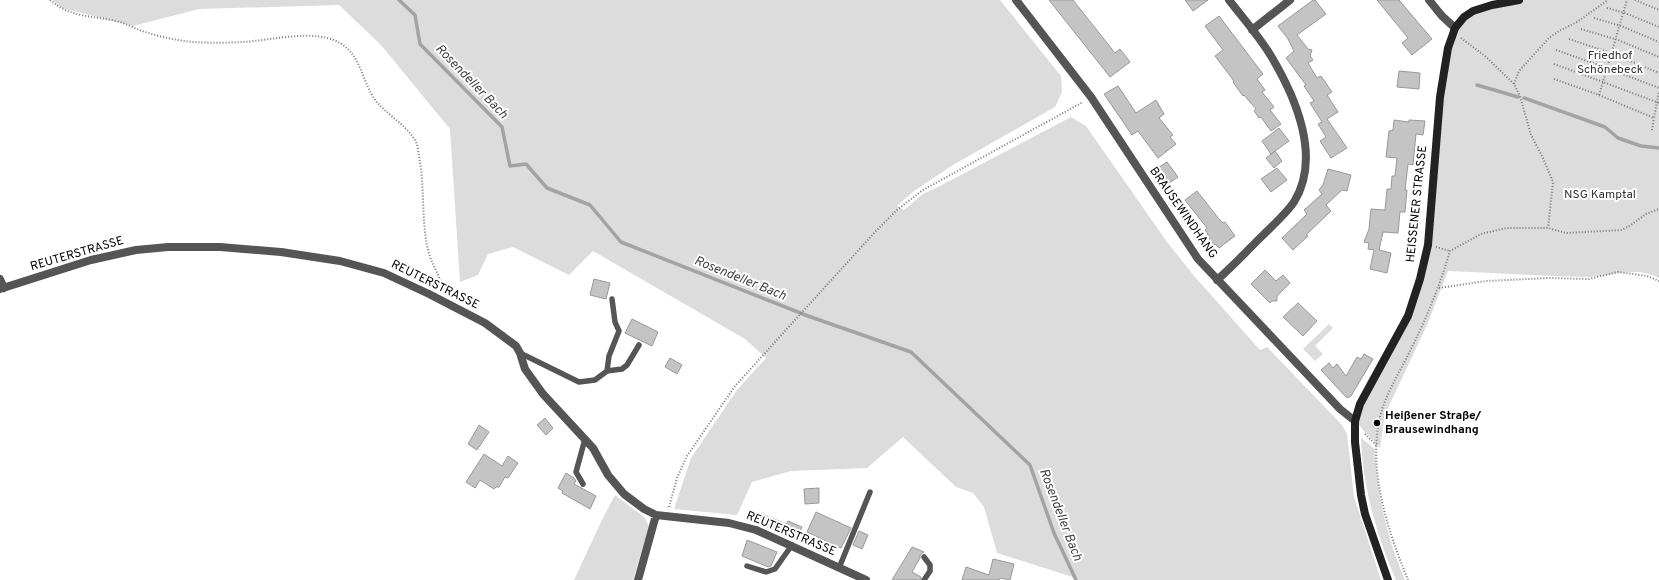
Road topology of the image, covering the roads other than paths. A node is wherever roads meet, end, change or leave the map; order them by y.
1 (1016, 0) edge
2 (1229, 0) edge
3 (1290, 0) edge
4 (1429, 0) edge
5 (1519, 0) edge
6 (1252, 30) junction
7 (1454, 31) junction
8 (0, 279) edge
9 (1217, 280) junction
10 (2, 289) edge
11 (612, 299) dead end
12 (638, 345) dead end
13 (520, 353) junction
14 (607, 371) junction
15 (1355, 420) junction
16 (585, 439) junction
17 (583, 484) dead end
18 (870, 492) dead end
19 (656, 515) junction
20 (792, 545) junction
21 (924, 557) dead end
22 (747, 566) dead end
23 (839, 568) junction
24 (638, 580) edge
25 (866, 580) edge
26 (924, 580) edge
27 (1388, 580) edge

1 - 9 street, BRAUSEWINDHANG
2 - 6 street
3 - 6 street
4 - 7 street
5 - 7 street
6 - 9 street
7 - 15 street, HEISSENER STRASSE
8 - 10 street
9 - 15 street, BRAUSEWINDHANG
10 - 13 street, REUTERSTRASSE
11 - 14 lane
12 - 14 lane
13 - 14 lane
13 - 16 street, REUTERSTRASSE
15 - 27 street, HEISSENER STRASSE
16 - 17 lane
16 - 19 street, REUTERSTRASSE
18 - 23 lane
19 - 20 street, REUTERSTRASSE
19 - 24 street
20 - 22 lane
20 - 23 street, REUTERSTRASSE
21 - 26 lane
23 - 25 street, REUTERSTRASSE

